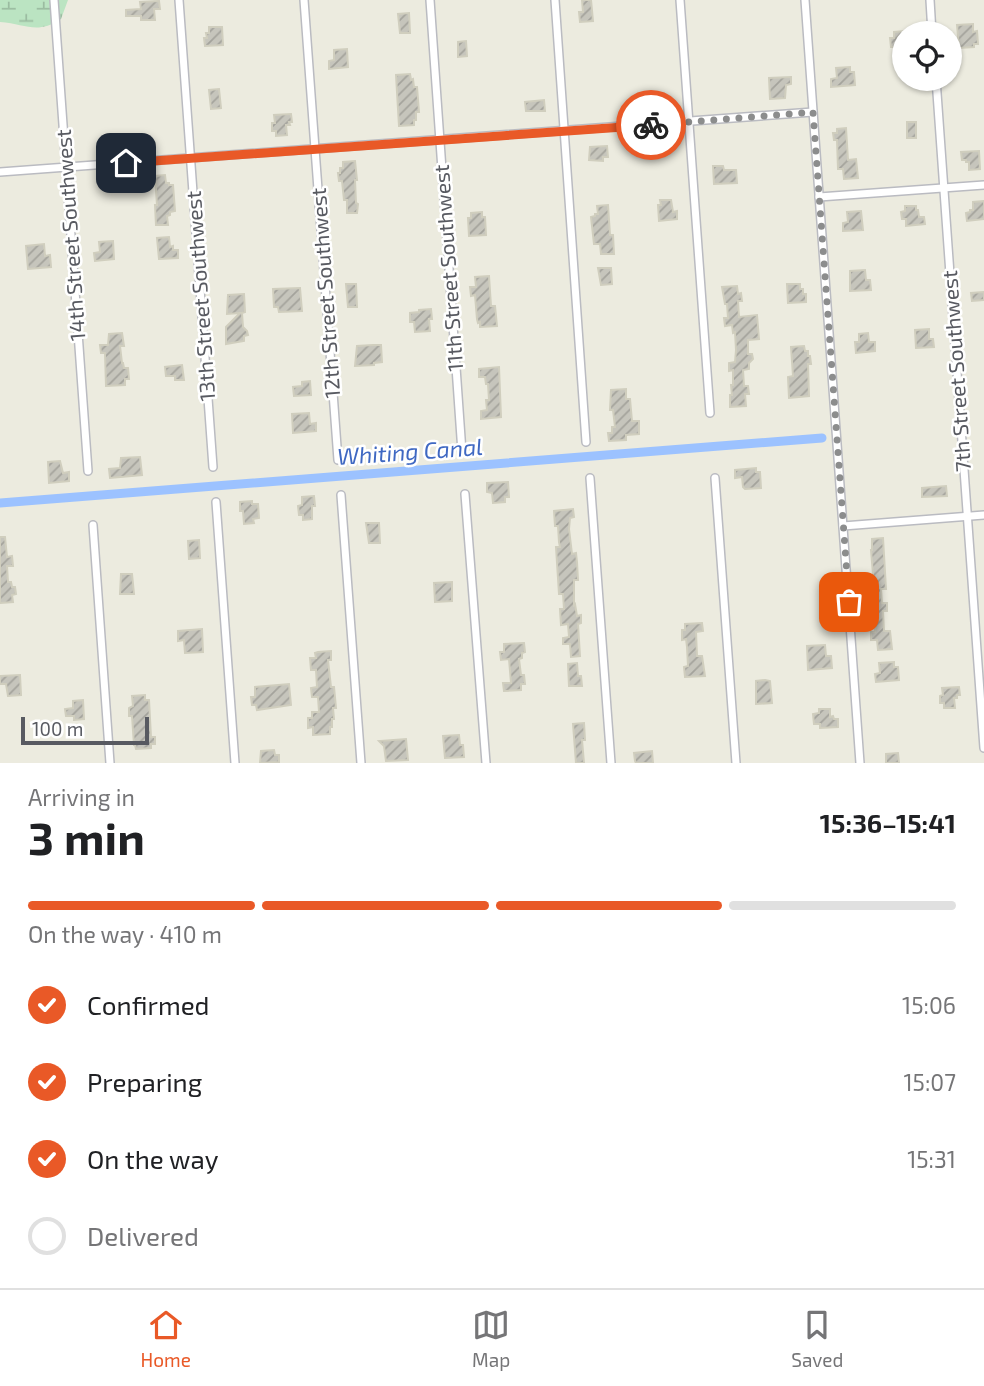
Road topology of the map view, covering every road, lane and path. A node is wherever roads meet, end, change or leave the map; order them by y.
1 (54, 0) edge
2 (179, 0) edge
3 (304, 0) edge
4 (430, 0) edge
5 (555, 0) edge
6 (680, 0) edge
7 (805, 0) edge
8 (930, 0) edge
9 (931, 21) edge
10 (937, 91) edge
11 (813, 112) junction
12 (689, 122) junction
13 (564, 131) junction
14 (440, 140) junction
15 (315, 149) junction
16 (191, 158) junction
17 (67, 167) junction
18 (0, 172) edge
19 (984, 185) edge
20 (944, 188) junction
21 (819, 197) junction
22 (710, 414) dead end
23 (586, 442) dead end
24 (462, 452) dead end
25 (338, 460) dead end
26 (213, 467) dead end
27 (88, 471) dead end
28 (590, 478) dead end
29 (715, 478) dead end
30 (465, 494) dead end
31 (341, 495) dead end
32 (216, 502) dead end
33 (984, 515) edge
34 (968, 517) junction
35 (93, 525) dead end
36 (843, 526) junction
37 (984, 748) edge
38 (110, 763) edge
39 (235, 763) edge
40 (361, 763) edge
41 (486, 763) edge
42 (611, 763) edge
43 (736, 763) edge
44 (860, 763) edge

1 - 17 street, 14th Street Southwest
2 - 16 street, 13th Street Southwest
3 - 15 street, 12th Street Southwest
4 - 14 street, 11th Street Southwest
5 - 13 street
6 - 12 street
7 - 11 street
8 - 9 street
10 - 20 street, 7th Street Southwest
11 - 12 street
11 - 21 street
12 - 13 street
12 - 22 street
13 - 14 street
13 - 23 street
14 - 15 street
14 - 24 street, 11th Street Southwest
15 - 16 street
15 - 25 street, 12th Street Southwest
16 - 17 street
16 - 26 street, 13th Street Southwest
17 - 18 street
17 - 27 street, 14th Street Southwest
19 - 20 street
20 - 21 street
20 - 34 street, 7th Street Southwest
21 - 36 street
28 - 42 street
29 - 43 street
30 - 41 street
31 - 40 street
32 - 39 street
33 - 34 street
34 - 36 street
34 - 37 street, 7th Street Southwest
35 - 38 street
36 - 44 street

